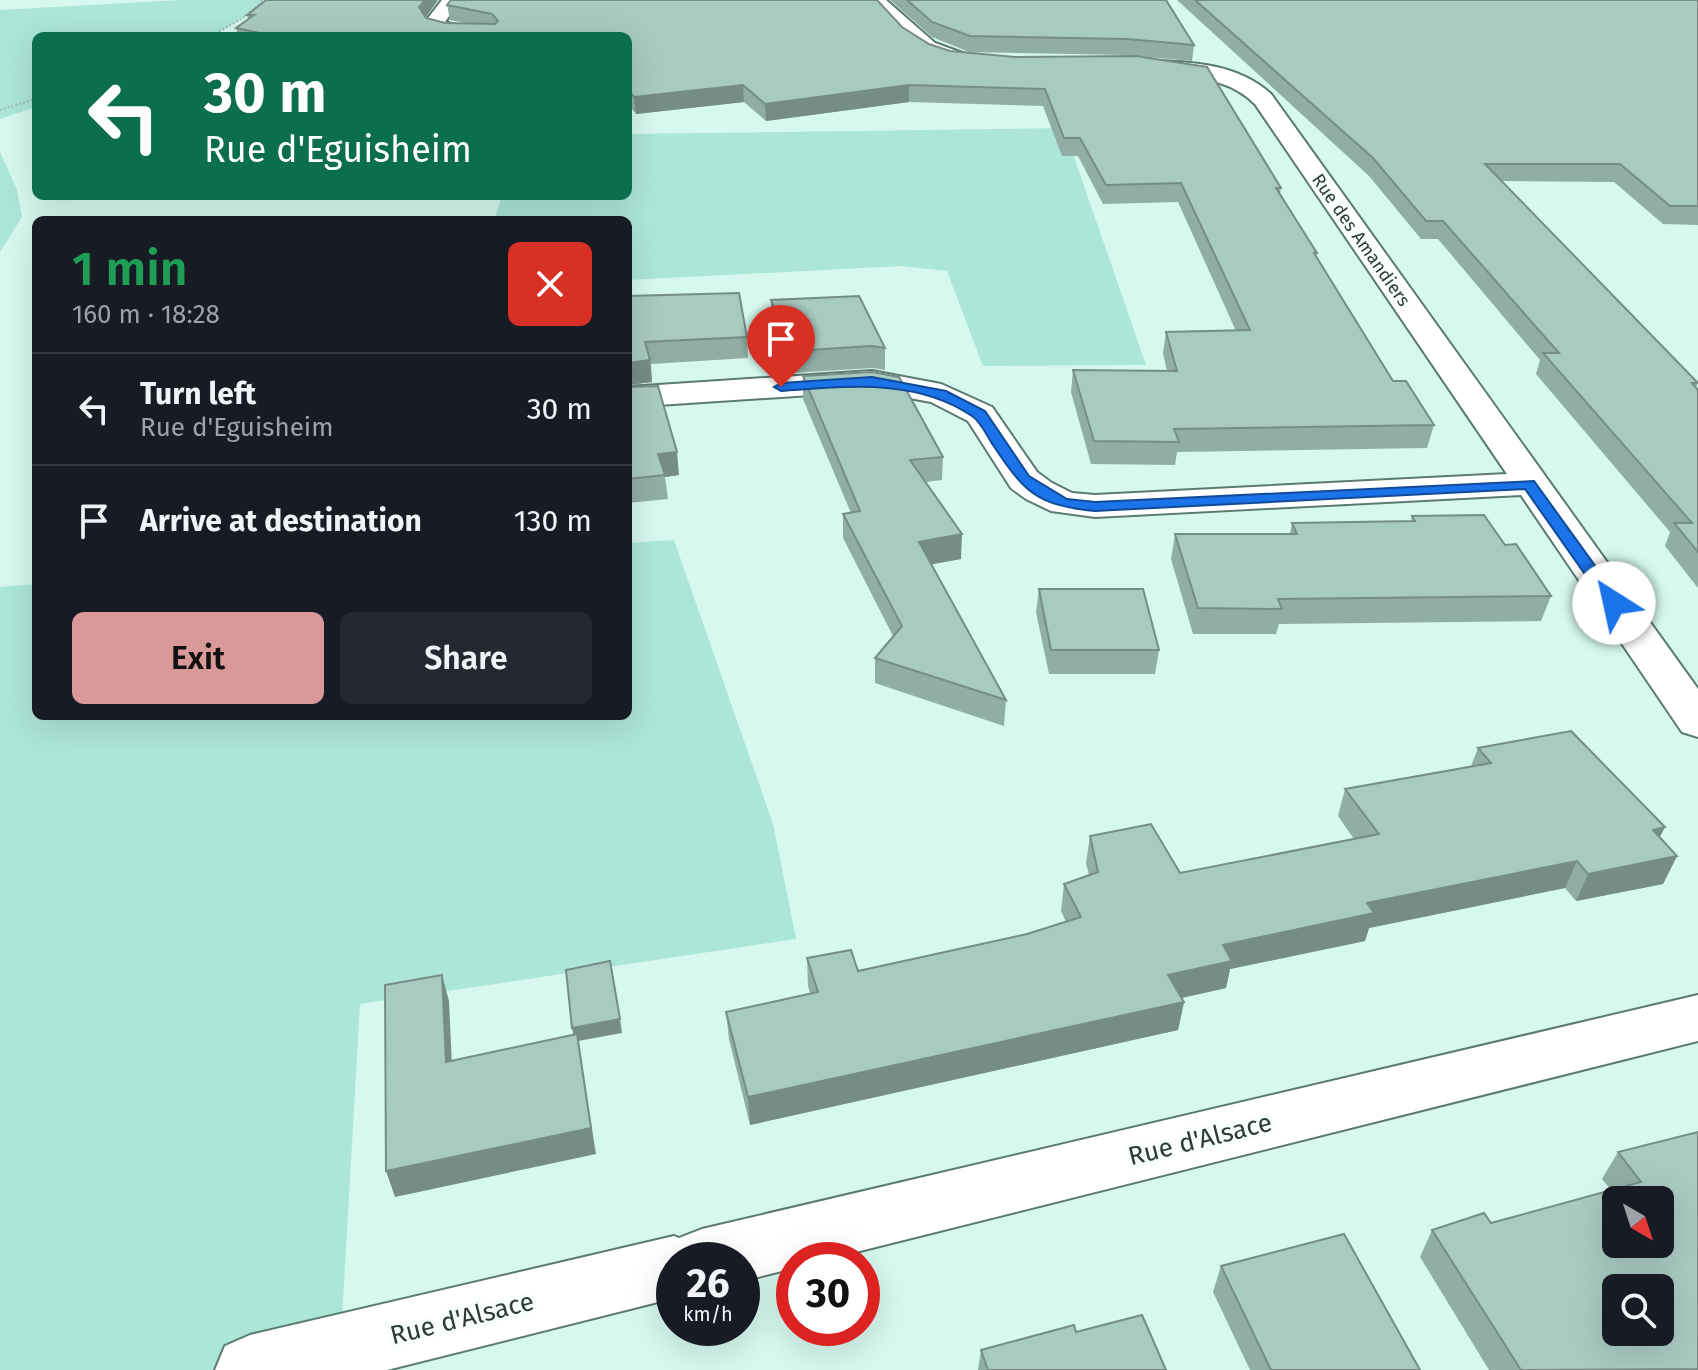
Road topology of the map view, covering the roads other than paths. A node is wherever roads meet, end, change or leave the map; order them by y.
1 (451, 0) edge
2 (875, 0) edge
3 (455, 32) edge
4 (990, 63) edge
5 (1123, 66) edge
6 (632, 397) edge
7 (1529, 484) junction
8 (1698, 722) edge
9 (1698, 1018) edge
10 (760, 1246) edge
11 (656, 1271) edge
12 (250, 1370) edge

1 - 3 street
2 - 4 street
5 - 7 street, Rue des Amandiers
6 - 7 street
7 - 8 street, Rue des Amandiers
9 - 10 street, Rue d'Alsace
11 - 12 street, Rue d'Alsace

